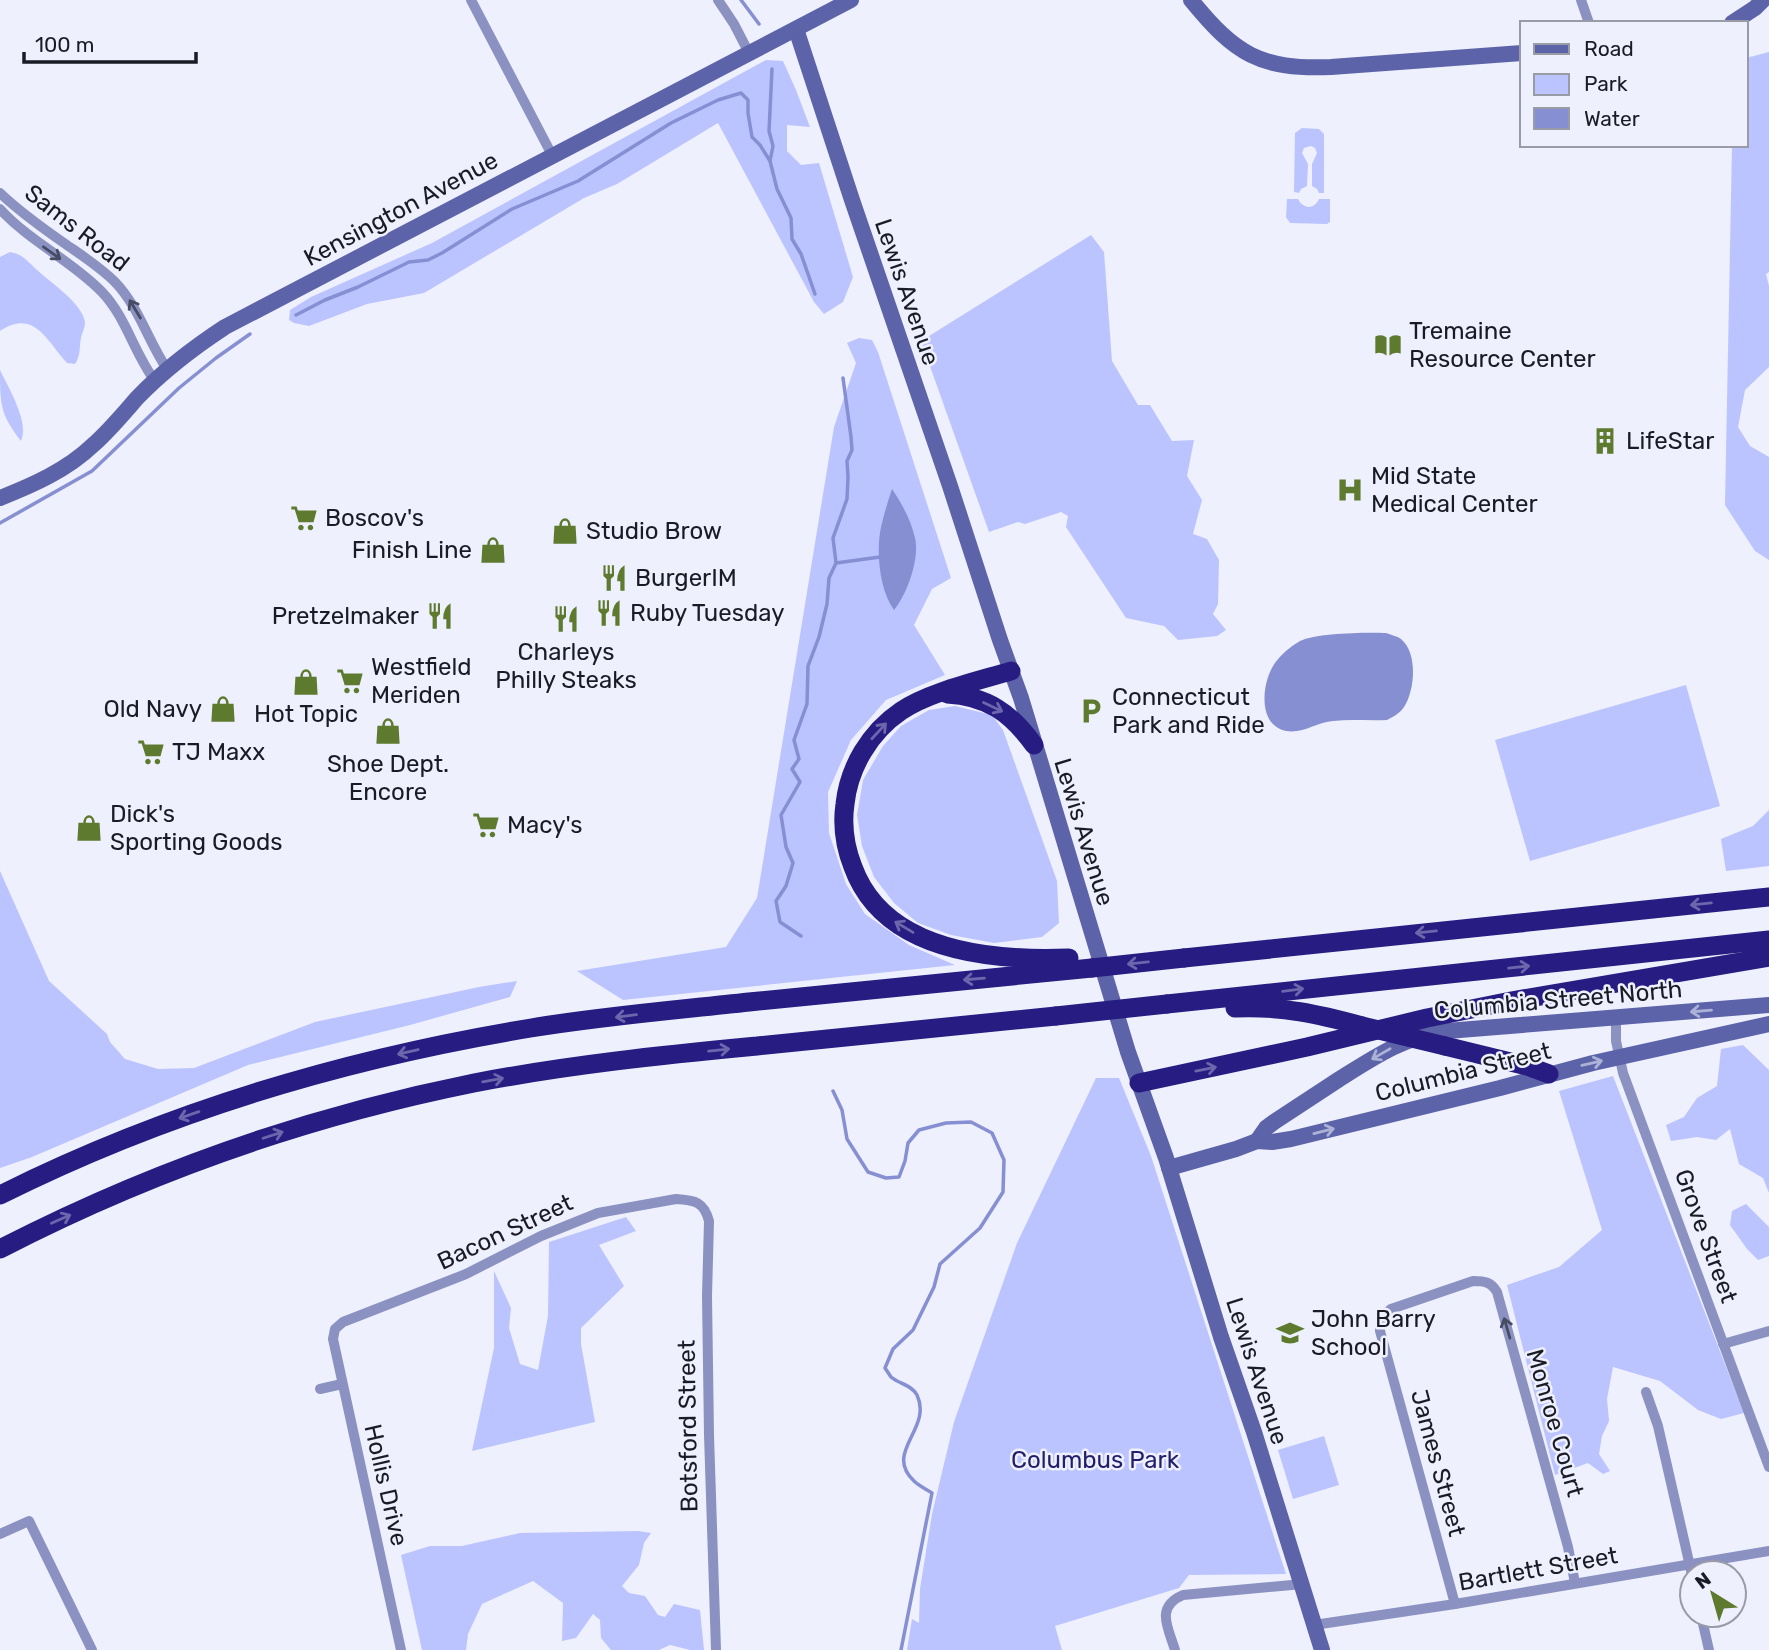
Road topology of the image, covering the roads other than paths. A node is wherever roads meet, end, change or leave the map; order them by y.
1 (471, 0) edge
2 (718, 0) edge
3 (851, 0) edge
4 (1191, 0) edge
5 (1581, 0) edge
6 (1763, 0) edge
7 (1587, 21) edge
8 (1735, 21) edge
9 (796, 29) junction
10 (749, 53) junction
11 (1520, 53) edge
12 (552, 155) junction
13 (0, 193) edge
14 (0, 209) edge
15 (167, 369) junction
16 (155, 381) junction
17 (0, 498) edge
18 (1011, 671) junction
19 (939, 694) junction
20 (1034, 745) junction
21 (1769, 897) edge
22 (1769, 940) edge
23 (1769, 957) edge
24 (1041, 966) junction
25 (1173, 1005) junction
26 (1769, 1005) edge
27 (1616, 1018) junction
28 (1769, 1024) edge
29 (1618, 1057) junction
30 (1549, 1074) junction
31 (1139, 1083) junction
32 (1257, 1141) junction
33 (1170, 1168) junction
34 (0, 1195) edge
35 (699, 1203) joint
36 (0, 1249) edge
37 (1485, 1281) joint
38 (335, 1329) joint
39 (1769, 1331) edge
40 (1723, 1344) junction
41 (342, 1384) junction
42 (320, 1389) dead end
43 (1646, 1392) dead end
44 (1769, 1467) edge
45 (0, 1534) edge
46 (1769, 1550) edge
47 (1688, 1559) edge
48 (1734, 1559) edge
49 (1678, 1571) edge
50 (1576, 1583) junction
51 (1303, 1584) junction
52 (1455, 1604) junction
53 (1314, 1625) junction
54 (1704, 1629) edge
55 (92, 1650) edge
56 (401, 1650) edge
57 (716, 1650) edge
58 (1175, 1650) edge
59 (1322, 1650) edge
60 (1709, 1650) edge

1 - 12 street
2 - 10 street
3 - 9 main road, Kensington Avenue
4 - 11 main road
5 - 7 street
6 - 8 main road
9 - 10 main road, Kensington Avenue
9 - 18 main road, Lewis Avenue
10 - 12 main road, Kensington Avenue
12 - 15 main road, Kensington Avenue
15 -> 13 street, Sams Road
14 -> 16 street, Sams Road
15 - 16 main road, Kensington Avenue
16 - 17 main road, Kensington Avenue
18 - 19 highway
18 - 20 main road, Lewis Avenue
19 -> 20 highway
24 -> 19 highway
20 - 31 main road, Lewis Avenue
21 -> 24 highway, bridge
25 -> 22 highway
31 -> 23 highway
24 -> 34 highway
25 - 30 highway, bridge
36 -> 25 highway, bridge
26 -> 27 main road, Columbia Street North
27 - 29 street, Grove Street
27 -> 32 main road, Columbia Street North
28 - 29 main road, Columbia Street
30 -> 29 main road, Columbia Street
29 - 40 street, Grove Street
32 -> 30 main road, Columbia Street
31 - 33 main road, Lewis Avenue
32 - 33 main road, Columbia Street
33 - 51 main road, Lewis Avenue
35 - 38 street, Bacon Street
35 - 57 street, Botsford Street
50 -> 37 street, Monroe Court
37 - 52 street, James Street
38 - 41 street, Hollis Drive
39 - 40 street
40 - 44 street, Grove Street
41 - 42 street
41 - 56 street, Hollis Drive
43 - 47 street
45 - 55 street
46 - 48 street, Bartlett Street
49 - 50 street, Bartlett Street
50 - 52 street, Bartlett Street
51 - 53 main road, Lewis Avenue
51 - 58 street
52 - 53 street, Bartlett Street
53 - 59 main road, Lewis Avenue
54 - 60 street

